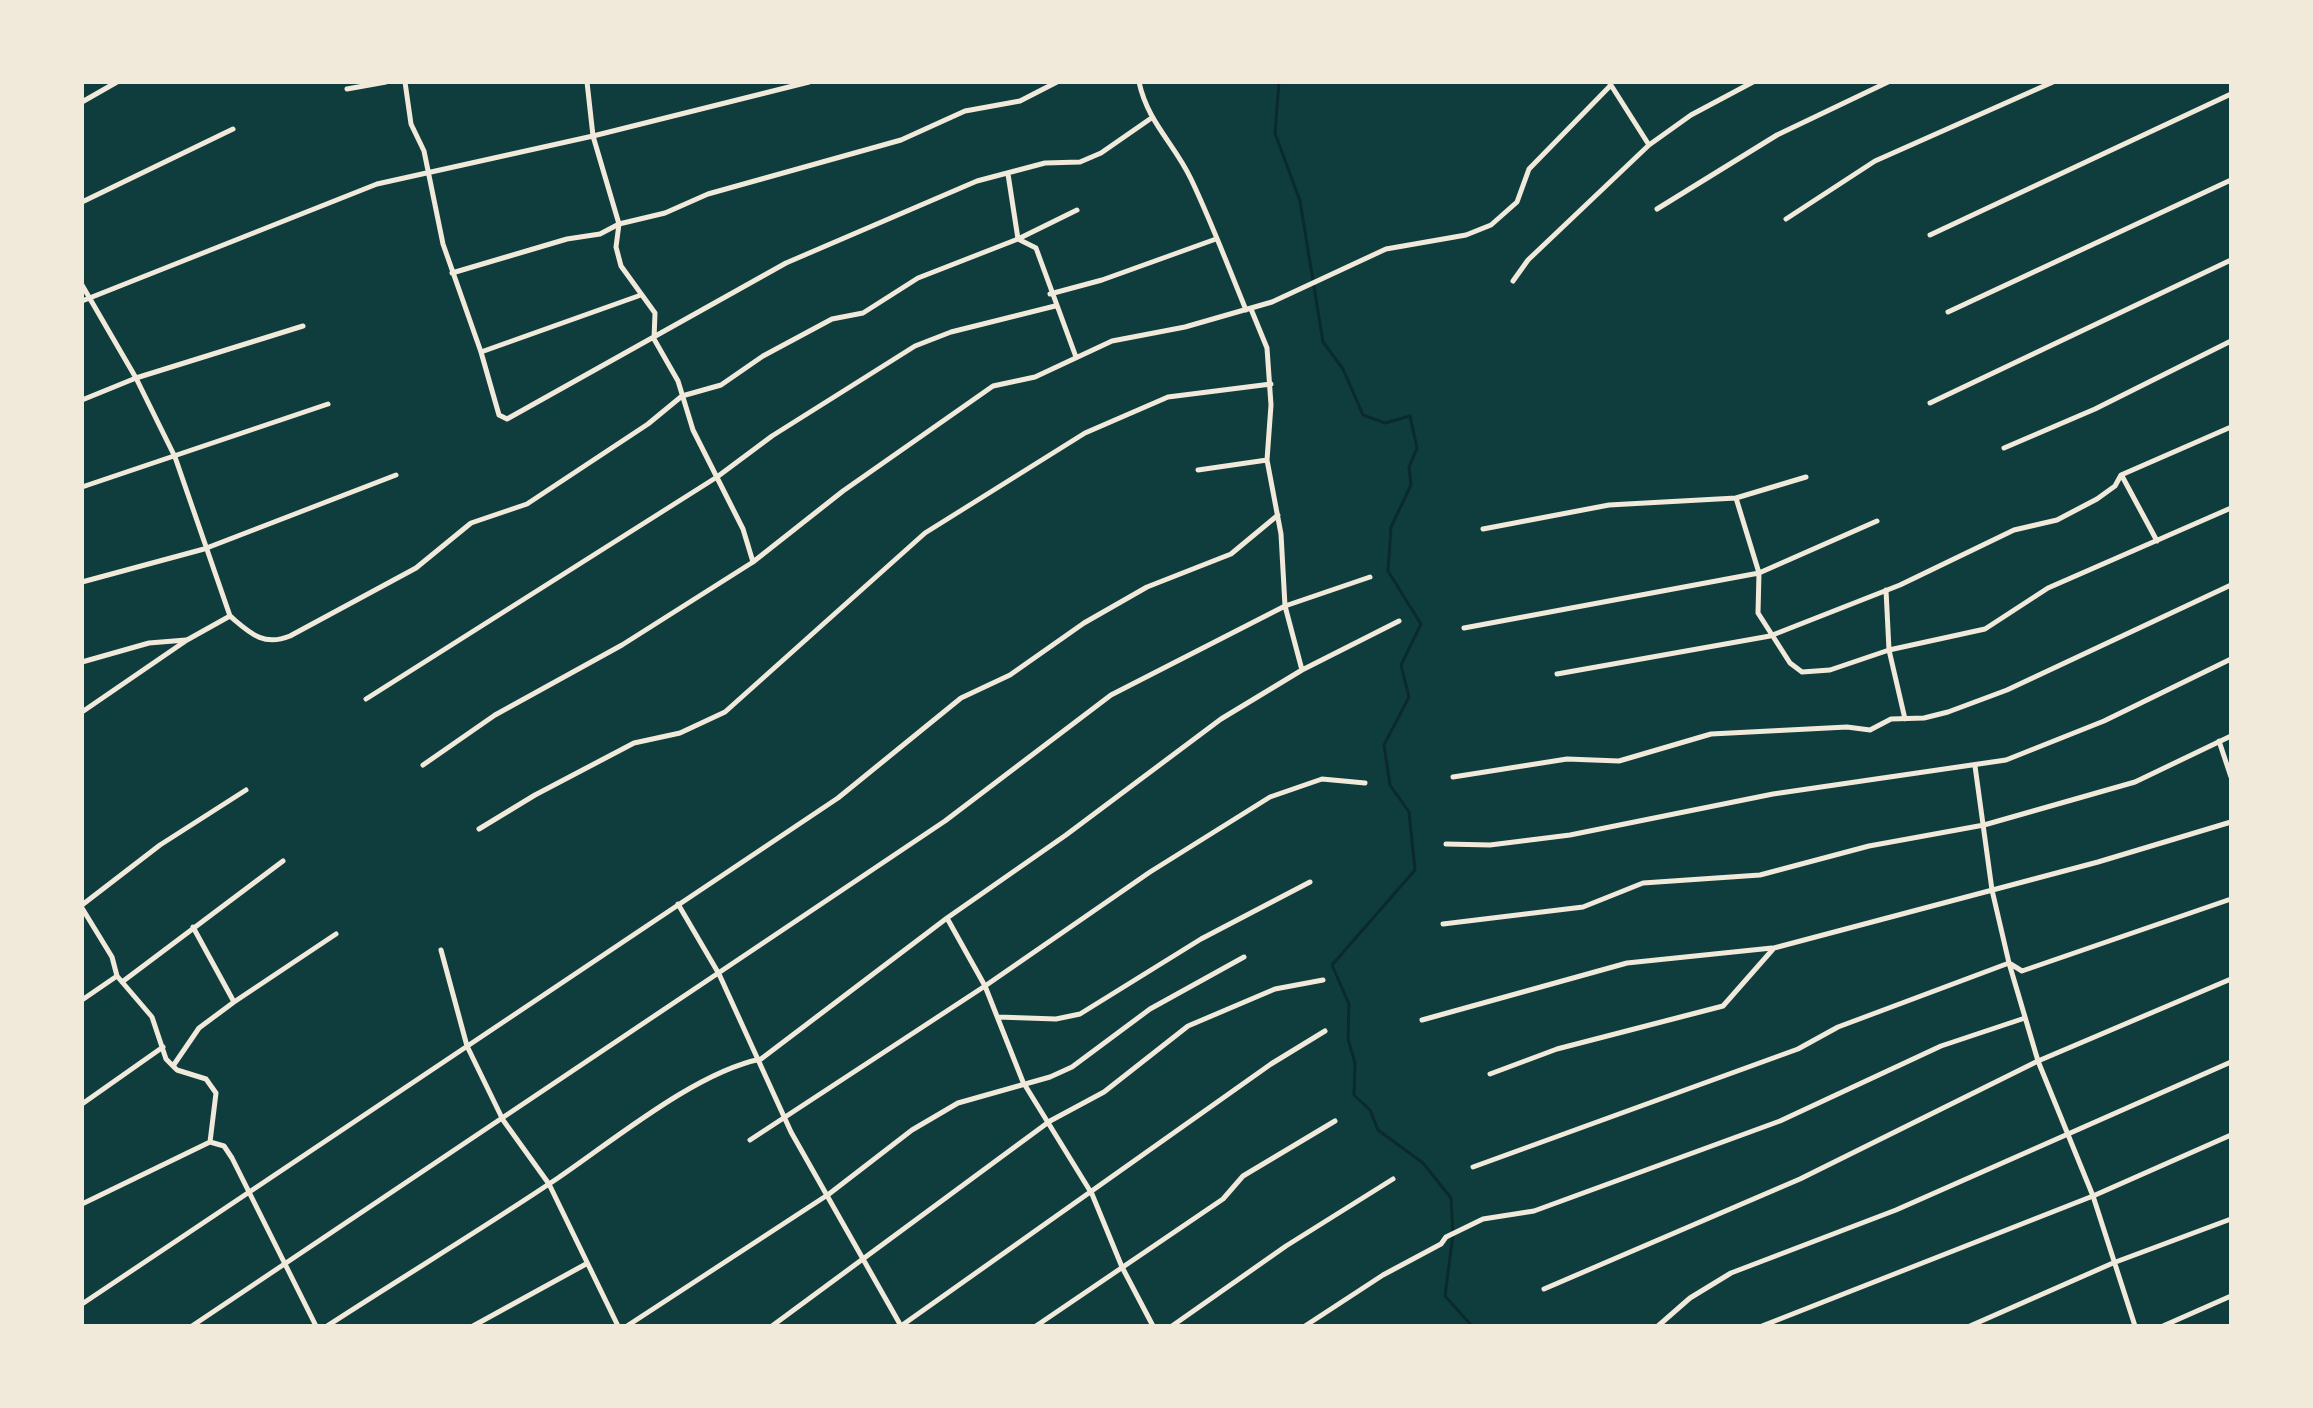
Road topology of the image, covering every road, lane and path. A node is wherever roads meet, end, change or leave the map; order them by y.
1 (117, 82) edge
2 (386, 82) edge
3 (405, 82) edge
4 (587, 82) edge
5 (809, 82) edge
6 (1057, 82) edge
7 (1139, 82) edge
8 (1753, 82) edge
9 (1888, 82) edge
10 (2053, 82) edge
11 (1610, 84) edge
12 (347, 89) dead end
13 (2231, 94) edge
14 (82, 102) edge
15 (1150, 119) junction
16 (233, 129) dead end
17 (593, 136) junction
18 (1649, 145) junction
19 (429, 172) junction
20 (1008, 174) junction
21 (2231, 180) edge
22 (82, 202) edge
23 (1657, 209) dead end
24 (1077, 210) dead end
25 (1786, 219) dead end
26 (619, 224) junction
27 (1930, 235) dead end
28 (1018, 239) junction
29 (1216, 239) junction
30 (2231, 260) edge
31 (452, 273) junction
32 (1513, 281) dead end
33 (82, 285) edge
34 (1050, 294) junction
35 (641, 295) junction
36 (90, 298) junction
37 (82, 301) edge
38 (1055, 306) junction
39 (1249, 309) junction
40 (1948, 312) dead end
41 (303, 326) dead end
42 (654, 339) junction
43 (2231, 341) edge
44 (481, 352) junction
45 (1076, 357) junction
46 (136, 378) junction
47 (1271, 384) junction
48 (682, 396) junction
49 (82, 400) edge
50 (1930, 403) dead end
51 (328, 404) dead end
52 (2231, 427) edge
53 (2004, 448) dead end
54 (175, 457) junction
55 (1267, 460) junction
56 (1198, 470) dead end
57 (396, 475) dead end
58 (2121, 475) junction
59 (717, 477) junction
60 (1806, 477) dead end
61 (82, 487) edge
62 (1736, 498) junction
63 (2231, 508) edge
64 (1278, 515) junction
65 (1877, 521) dead end
66 (1483, 529) dead end
67 (2157, 541) junction
68 (204, 549) junction
69 (753, 562) junction
70 (1759, 573) junction
71 (1370, 577) dead end
72 (82, 582) edge
73 (2231, 585) edge
74 (1886, 590) junction
75 (1285, 606) junction
76 (230, 616) junction
77 (1399, 621) dead end
78 (1464, 628) dead end
79 (1770, 636) junction
80 (187, 640) junction
81 (1889, 650) junction
82 (2231, 659) edge
83 (82, 662) edge
84 (1302, 670) junction
85 (1557, 674) dead end
86 (366, 699) dead end
87 (82, 712) edge
88 (1905, 719) junction
89 (2231, 736) edge
90 (2219, 741) junction
91 (423, 765) dead end
92 (1975, 766) junction
93 (1453, 777) dead end
94 (2231, 777) edge
95 (1365, 783) dead end
96 (246, 790) dead end
97 (2231, 822) edge
98 (1984, 825) junction
99 (479, 829) dead end
100 (1446, 844) dead end
101 (283, 861) dead end
102 (1310, 882) dead end
103 (1992, 890) junction
104 (2231, 899) edge
105 (678, 904) junction
106 (82, 906) edge
107 (947, 918) junction
108 (1443, 924) dead end
109 (193, 927) junction
110 (336, 934) dead end
111 (1774, 948) junction
112 (441, 950) dead end
113 (1244, 957) dead end
114 (2009, 963) junction
115 (719, 974) junction
116 (117, 976) junction
117 (2231, 979) edge
118 (1323, 980) dead end
119 (122, 982) junction
120 (985, 986) junction
121 (82, 1000) edge
122 (234, 1002) junction
123 (998, 1017) junction
124 (2025, 1018) junction
125 (1422, 1020) dead end
126 (1325, 1031) dead end
127 (467, 1046) junction
128 (163, 1047) junction
129 (761, 1059) junction
130 (2038, 1061) junction
131 (2231, 1062) edge
132 (173, 1066) junction
133 (1490, 1074) dead end
134 (1023, 1082) junction
135 (82, 1104) edge
136 (785, 1118) junction
137 (503, 1120) junction
138 (1050, 1121) junction
139 (1335, 1121) dead end
140 (2069, 1133) junction
141 (2231, 1135) edge
142 (750, 1140) dead end
143 (210, 1142) junction
144 (1473, 1167) dead end
145 (1393, 1179) dead end
146 (549, 1184) junction
147 (249, 1192) junction
148 (829, 1194) junction
149 (1092, 1194) junction
150 (2093, 1196) junction
151 (82, 1204) edge
152 (2231, 1219) edge
153 (863, 1256) junction
154 (2113, 1263) junction
155 (285, 1264) junction
156 (586, 1264) junction
157 (1122, 1267) junction
158 (1544, 1289) dead end
159 (2231, 1296) edge
160 (82, 1304) edge
161 (192, 1326) edge
162 (316, 1326) edge
163 (327, 1326) edge
164 (473, 1326) edge
165 (618, 1326) edge
166 (627, 1326) edge
167 (772, 1326) edge
168 (901, 1326) edge
169 (1036, 1326) edge
170 (1153, 1326) edge
171 (1172, 1326) edge
172 (1305, 1326) edge
173 (1658, 1326) edge
174 (1762, 1326) edge
175 (1970, 1326) edge
176 (2135, 1326) edge
177 (2163, 1326) edge

1 - 14 street
2 - 12 street
3 - 19 street
4 - 17 street
5 - 17 street
6 - 26 street
7 - 15 street
8 - 18 street
9 - 23 street
10 - 25 street
11 - 18 street
11 - 39 street
13 - 27 street
15 - 20 street
15 - 29 street
16 - 22 street
17 - 19 street
17 - 26 street
18 - 32 street
19 - 31 street
19 - 36 street
20 - 28 street
20 - 42 street
21 - 40 street
24 - 28 street
26 - 31 street
26 - 35 street
28 - 34 street
28 - 48 street
29 - 34 street
29 - 39 street
30 - 50 street
31 - 44 street
33 - 36 street
34 - 38 street
35 - 42 street
35 - 44 street
36 - 37 street
36 - 46 street
38 - 45 street
38 - 59 street
39 - 45 street
39 - 47 street
41 - 46 street
42 - 44 street
42 - 48 street
43 - 53 street
45 - 69 street
46 - 49 street
46 - 54 street
47 - 55 street
47 - 99 street
48 - 59 street
48 - 76 street
51 - 54 street
52 - 58 street
54 - 61 street
54 - 68 street
55 - 56 street
55 - 64 street
57 - 68 street
58 - 67 street
58 - 74 street
59 - 69 street
59 - 86 street
60 - 62 street
62 - 66 street
62 - 70 street
63 - 67 street
64 - 75 street
64 - 105 street
65 - 70 street
67 - 81 street
68 - 72 street
68 - 76 street
69 - 91 street
70 - 78 street
70 - 79 street
71 - 75 street
73 - 88 street
74 - 79 street
74 - 81 street
75 - 84 street
75 - 115 street
76 - 80 street
77 - 84 street
79 - 81 street
79 - 85 street
80 - 83 street
80 - 87 street
81 - 88 street
82 - 92 street
84 - 107 street
88 - 93 street
89 - 90 street
90 - 94 street
90 - 98 street
92 - 98 street
92 - 100 street
95 - 120 street
96 - 106 street
97 - 103 street
98 - 103 street
98 - 108 street
101 - 109 street
102 - 123 street
103 - 111 street
103 - 114 street
104 - 114 street
105 - 115 street
105 - 127 street
106 - 116 street
107 - 120 street
107 - 129 street
109 - 119 street
109 - 122 street
110 - 122 street
111 - 125 street
111 - 133 street
112 - 127 street
113 - 134 street
114 - 124 street
114 - 144 street
115 - 129 street
115 - 137 street
116 - 119 street
116 - 121 street
117 - 130 street
118 - 138 street
119 - 128 street
120 - 123 street
120 - 136 street
122 - 132 street
123 - 134 street
124 - 130 street
124 - 172 street
126 - 149 street
127 - 137 street
127 - 147 street
128 - 132 street
128 - 135 street
129 - 136 street
129 - 146 street
130 - 140 street
130 - 158 street
131 - 140 street
132 - 143 street
134 - 138 street
134 - 148 street
136 - 142 street
136 - 148 street
137 - 146 street
137 - 155 street
138 - 149 street
138 - 153 street
139 - 157 street
140 - 150 street
140 - 173 street
141 - 150 street
143 - 147 street
143 - 151 street
145 - 171 street
146 - 156 street
146 - 163 street
147 - 155 street
147 - 160 street
148 - 153 street
148 - 166 street
149 - 157 street
149 - 168 street
150 - 154 street
150 - 174 street
152 - 154 street
153 - 167 street
153 - 168 street
154 - 175 street
154 - 176 street
155 - 161 street
155 - 162 street
156 - 164 street
156 - 165 street
157 - 169 street
157 - 170 street
159 - 177 street

